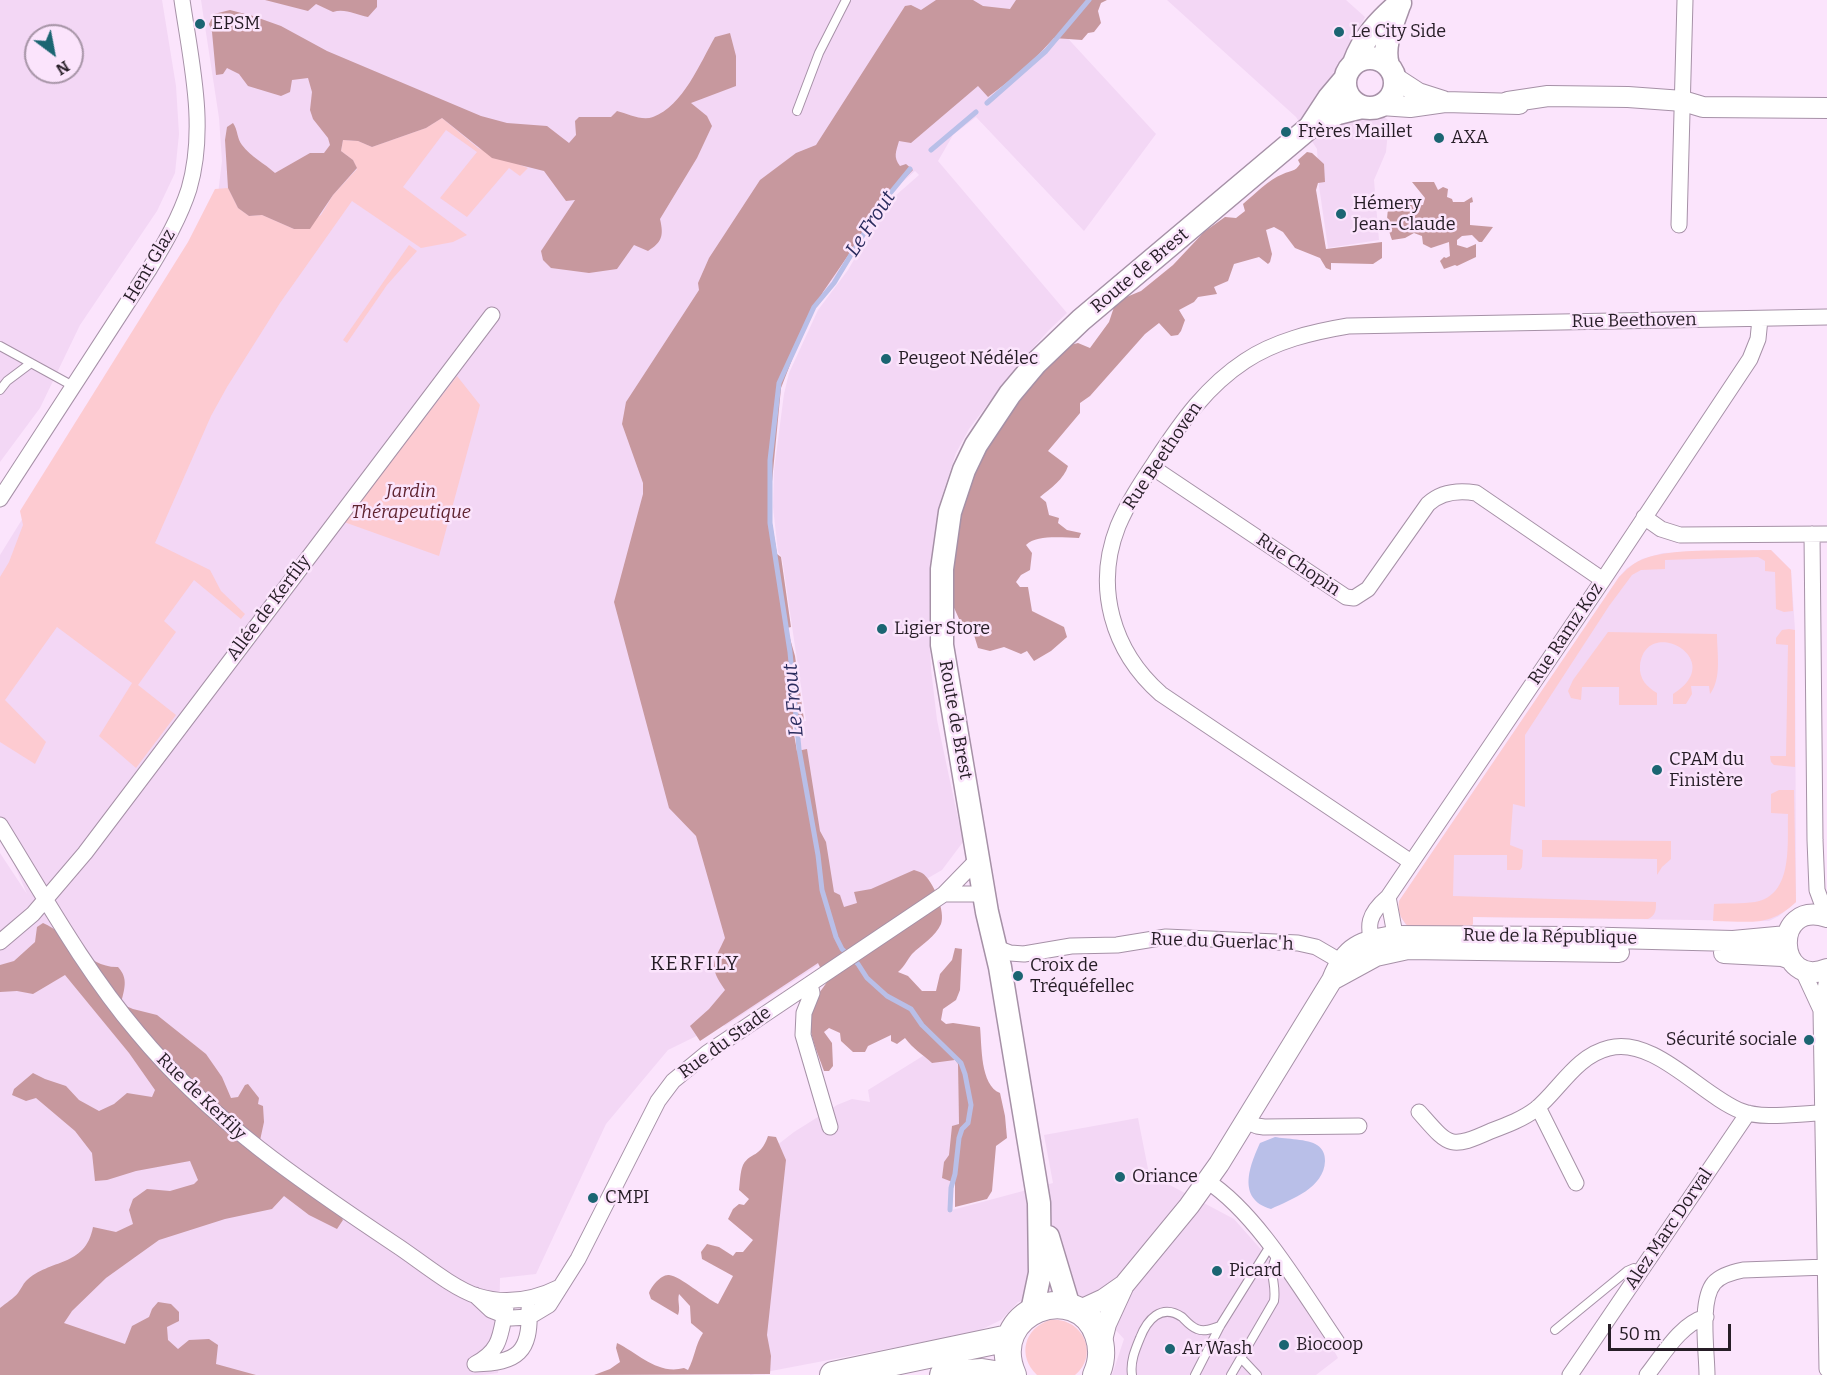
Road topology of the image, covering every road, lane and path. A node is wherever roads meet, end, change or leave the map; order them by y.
1 (182, 0) edge
2 (846, 0) edge
3 (1685, 0) edge
4 (1401, 1) edge
5 (1350, 71) junction
6 (1391, 71) junction
7 (1445, 102) junction
8 (1371, 106) junction
9 (1688, 106) junction
10 (1827, 108) edge
11 (797, 111) dead end
12 (1309, 128) junction
13 (1679, 225) dead end
14 (492, 315) dead end
15 (1827, 317) edge
16 (1760, 319) junction
17 (0, 346) edge
18 (32, 363) junction
19 (73, 386) junction
20 (0, 390) edge
21 (1152, 467) junction
22 (0, 499) edge
23 (1644, 517) junction
24 (1820, 534) edge
25 (1603, 580) junction
26 (1820, 726) edge
27 (1, 830) edge
28 (979, 858) junction
29 (1411, 862) junction
30 (1817, 890) junction
31 (944, 894) junction
32 (984, 894) junction
33 (1388, 897) junction
34 (46, 900) junction
35 (1805, 916) junction
36 (1827, 917) edge
37 (1787, 936) junction
38 (0, 942) edge
39 (1396, 943) junction
40 (994, 947) junction
41 (1373, 948) junction
42 (1340, 961) junction
43 (1796, 964) junction
44 (1827, 969) edge
45 (1827, 979) edge
46 (1332, 980) junction
47 (810, 984) junction
48 (1821, 1010) junction
49 (1538, 1107) junction
50 (1419, 1112) dead end
51 (1748, 1113) junction
52 (1823, 1113) junction
53 (1245, 1121) junction
54 (1359, 1126) dead end
55 (830, 1127) dead end
56 (1207, 1181) junction
57 (1576, 1183) dead end
58 (1039, 1203) junction
59 (1273, 1250) junction
60 (1826, 1268) edge
61 (1643, 1270) junction
62 (1124, 1285) junction
63 (560, 1287) junction
64 (528, 1299) junction
65 (506, 1308) junction
66 (1073, 1309) junction
67 (1032, 1311) junction
68 (529, 1317) junction
69 (1706, 1317) junction
70 (1220, 1326) junction
71 (1555, 1330) dead end
72 (1010, 1338) junction
73 (1337, 1342) dead end
74 (1101, 1344) junction
75 (1241, 1358) junction
76 (1827, 1369) edge
77 (833, 1375) edge
78 (943, 1375) edge
79 (1002, 1375) edge
80 (1013, 1375) edge
81 (1096, 1375) edge
82 (1132, 1375) edge
83 (1195, 1375) edge
84 (1231, 1375) edge
85 (1257, 1375) edge
86 (1570, 1375) edge
87 (1647, 1375) edge
88 (1707, 1375) edge

1 - 19 street, Hent Glaz
2 - 11 lane
3 - 9 street
4 - 5 main road, Route de Brest
4 - 6 main road, Route de Brest
5 - 6 main road
5 - 8 main road
5 - 12 main road, Route de Brest
6 - 7 street
6 - 8 main road
7 - 8 street
7 - 9 street
8 - 12 main road, Route de Brest
9 - 10 street
9 - 13 street
12 - 28 main road, Route de Brest
14 - 34 street, Allée de Kerfily
15 - 16 street, Rue Beethoven
16 - 21 street, Rue Beethoven
16 - 23 street, Rue Ramz Koz
17 - 18 lane
18 - 19 lane
18 - 20 lane
19 - 22 street, Hent Glaz
21 - 25 street, Rue Chopin
21 - 29 street, Rue Beethoven
23 - 24 street
23 - 25 street, Rue Ramz Koz
24 - 26 street
25 - 29 street, Rue Ramz Koz
26 - 30 street
27 - 34 street, Rue de Kerfily
28 - 31 street, Rue du Stade
28 - 32 main road, Route de Brest
29 - 33 street, Rue Ramz Koz
30 - 35 street
30 - 36 street
31 - 32 street
31 - 47 street, Rue du Stade
32 - 40 main road, Route de Brest
33 - 39 street
33 - 41 street, Rue Ramz Koz
34 - 38 street, Allée de Kerfily
34 - 65 street, Rue de Kerfily
35 - 36 street
35 - 37 street
37 - 39 street, Rue de la République
37 - 43 street
39 - 41 street, Rue de la République
39 - 43 street, Rue de la République
40 - 42 street, Rue du Guerlac'h
40 - 58 main road, Route de Brest
41 - 42 street, Rue de la République
41 - 46 street, Rue de la République
42 - 46 street, Rue de la République
43 - 44 street, Rue de la République
43 - 48 street
45 - 48 street
46 - 53 street, Rue de la République
47 - 55 street
47 - 63 street, Rue du Stade
48 - 52 street
49 - 50 street
49 - 51 street
49 - 57 street
51 - 52 street
51 - 61 street, Alez Marc Dorval
52 - 60 street
53 - 54 street
53 - 56 street, Rue de la République
56 - 59 street
56 - 62 street, Rue de la République
58 - 66 main road, Route de Brest
58 - 67 main road, Route de Brest
59 - 70 lane
59 - 73 street
59 - 75 lane
60 - 69 street
60 - 76 street
61 - 71 lane
61 - 86 street, Alez Marc Dorval
62 - 66 street, Rue de la République
62 - 74 street, Rue de la République
63 - 64 street, Rue de Kerfily
63 - 68 street
64 - 65 street, Rue de Kerfily
64 - 68 street
65 - 68 street, Rue de Kerfily
65 - 68 street
66 - 67 main road
66 - 74 main road
67 - 72 main road
69 - 87 street
69 - 88 street
70 - 82 lane
70 - 83 lane
72 - 77 main road
72 - 80 main road
74 - 81 main road
75 - 84 lane
75 - 85 lane
78 - 79 main road

